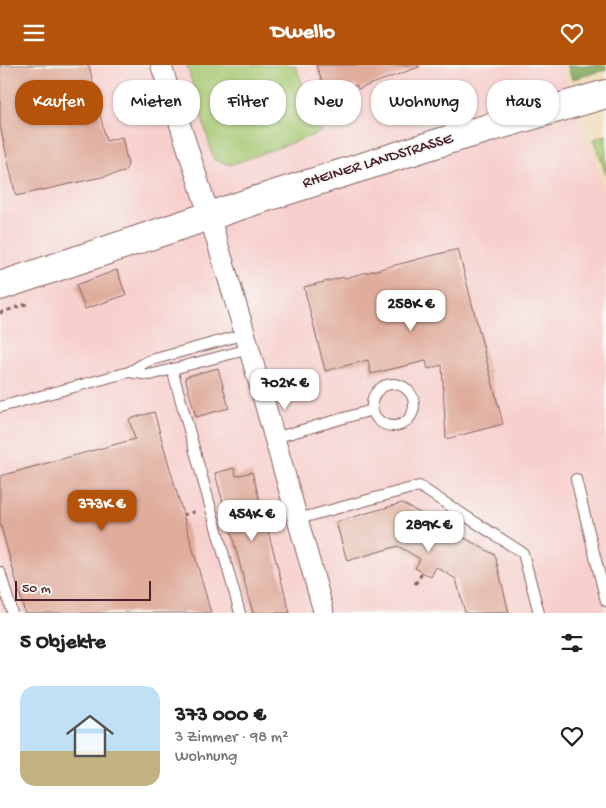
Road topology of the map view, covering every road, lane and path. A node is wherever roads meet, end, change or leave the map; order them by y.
1 (161, 65) edge
2 (606, 94) edge
3 (209, 215) junction
4 (0, 286) edge
5 (247, 341) junction
6 (172, 369) junction
7 (129, 372) junction
8 (0, 407) edge
9 (372, 409) junction
10 (274, 438) junction
11 (576, 479) dead end
12 (298, 519) junction
13 (0, 572) edge
14 (423, 572) dead end
15 (415, 584) dead end
16 (606, 601) edge
17 (12, 613) edge
18 (240, 613) edge
19 (323, 613) edge
20 (538, 613) edge

1 - 3 street
2 - 3 street, RHEINER LANDSTRASSE
3 - 4 street, RHEINER LANDSTRASSE
3 - 5 street
5 - 6 lane
5 - 7 lane
5 - 10 street
6 - 7 lane
6 - 18 lane
7 - 8 lane
9 - 9 lane
9 - 10 lane
10 - 12 street
11 - 16 lane
12 - 19 street
12 - 20 lane
13 - 17 lane
14 - 15 path

